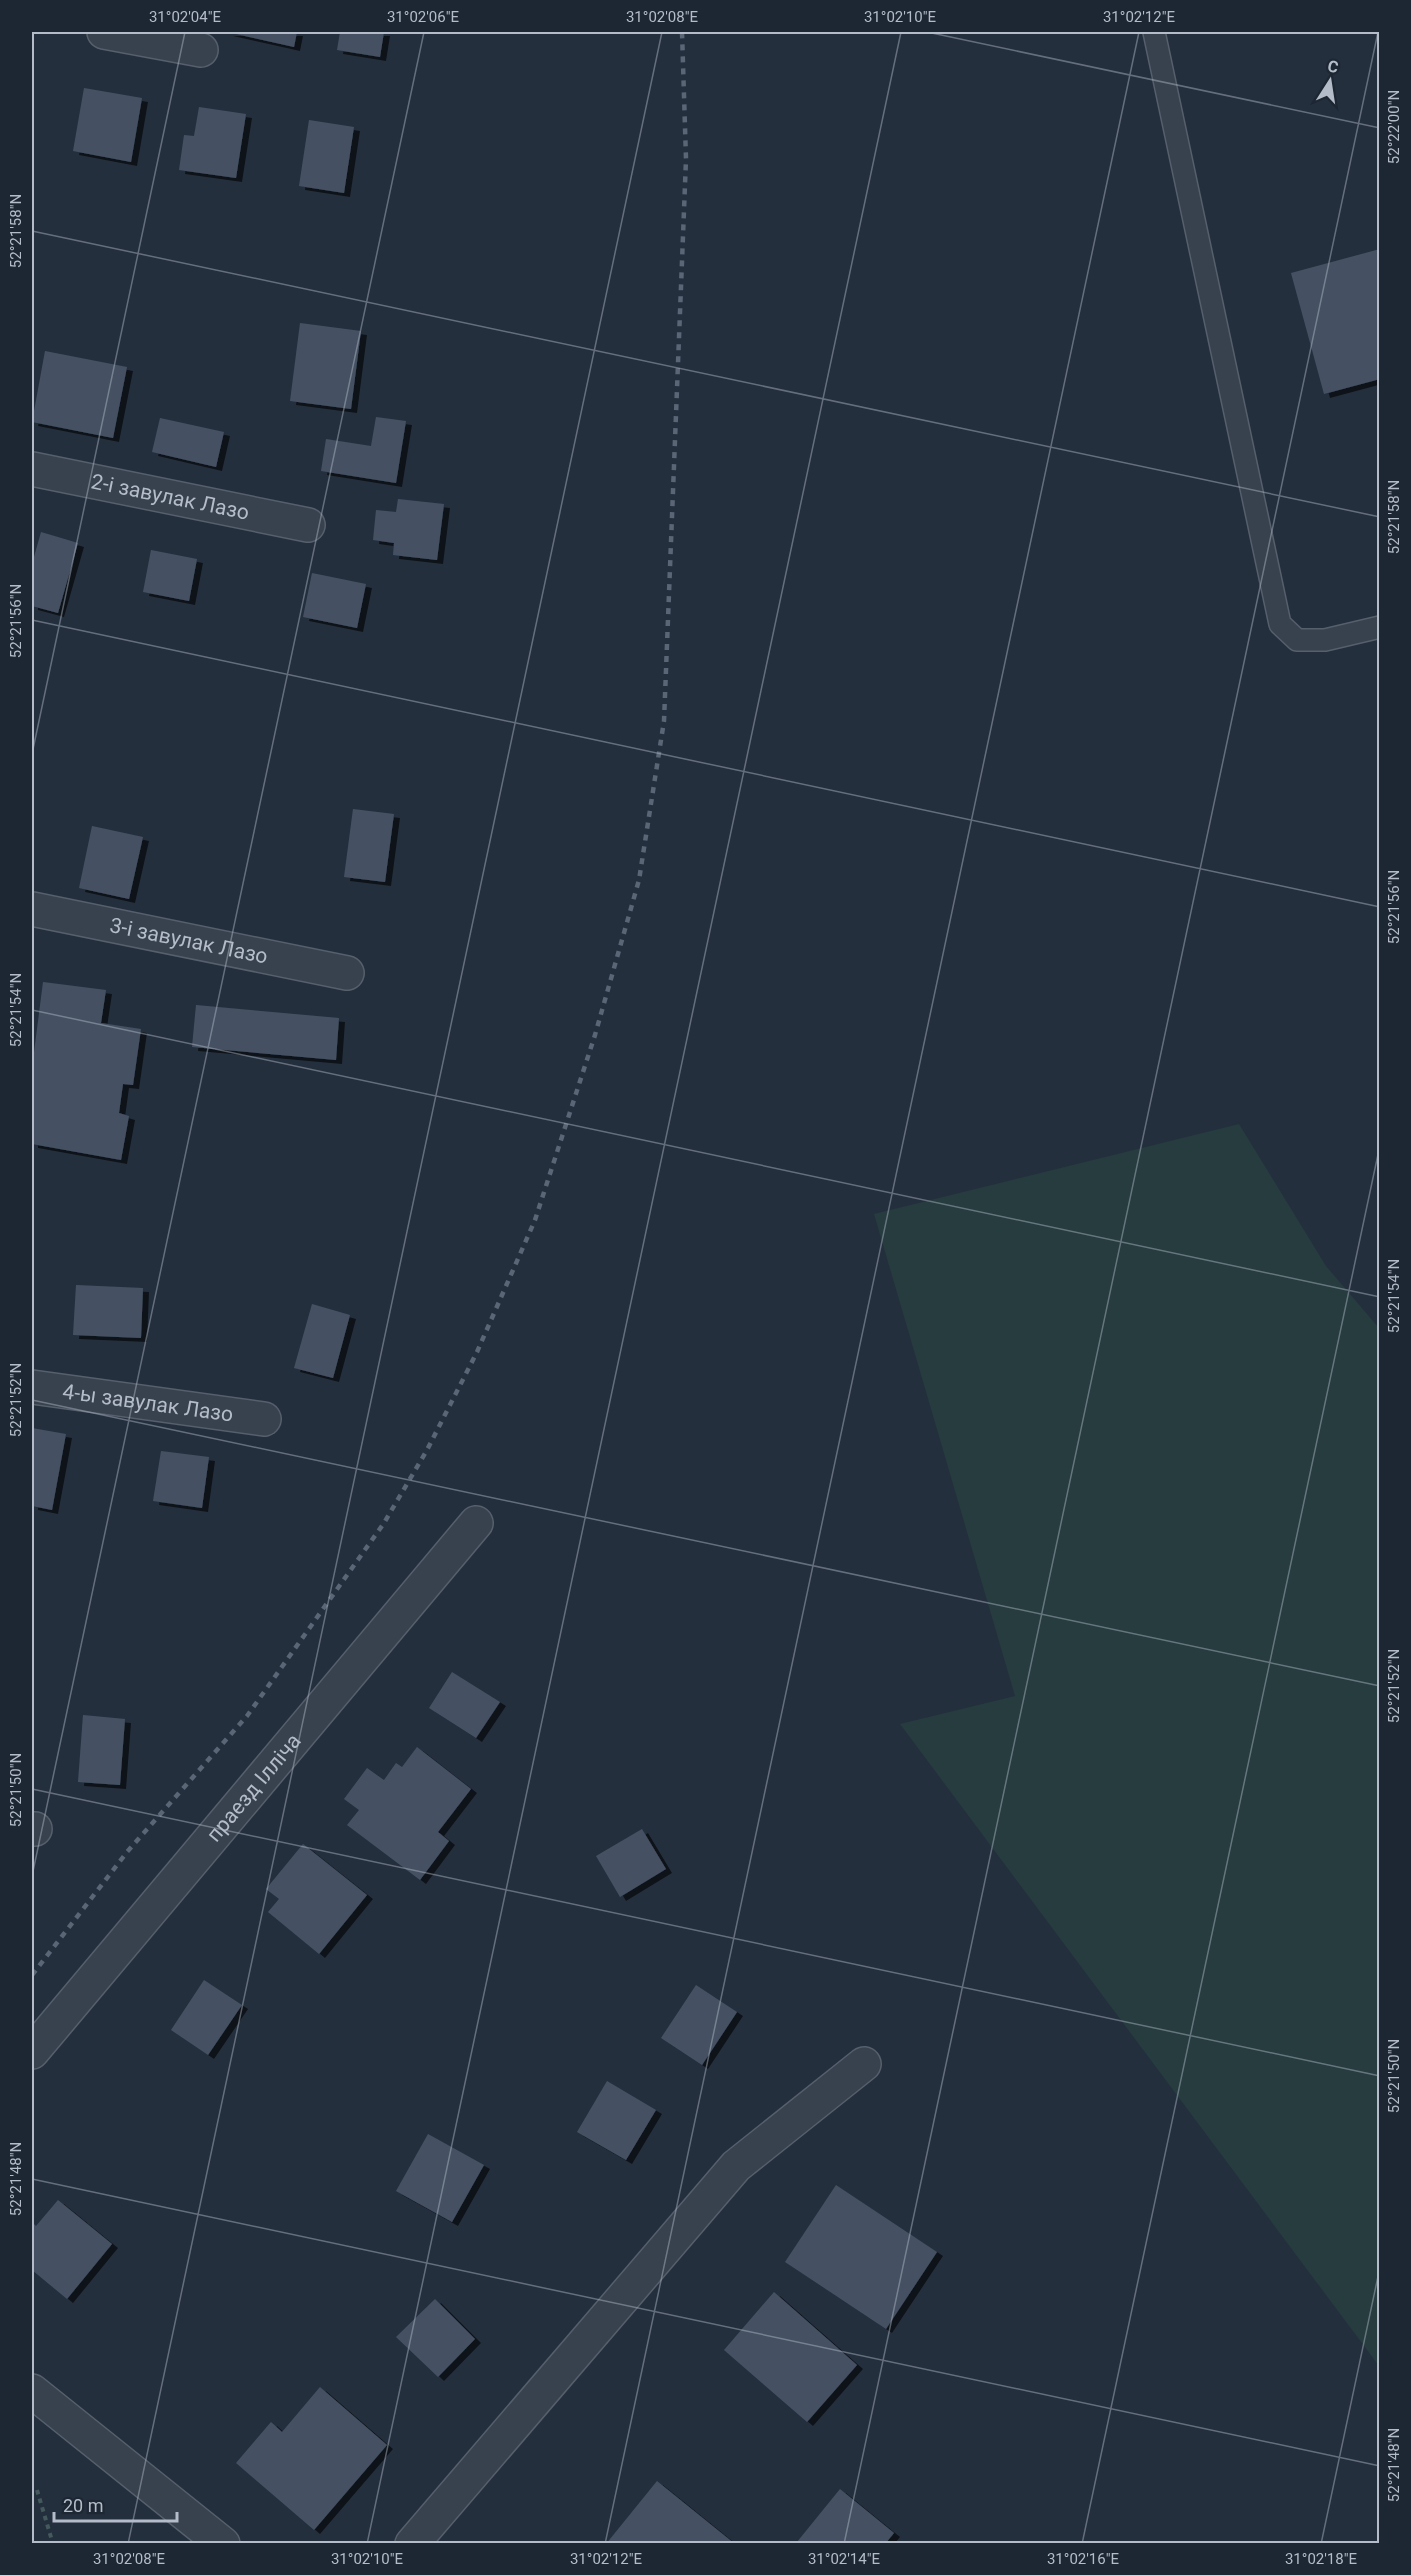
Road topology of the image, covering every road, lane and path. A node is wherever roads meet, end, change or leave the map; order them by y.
1 (104, 32) edge
2 (1154, 32) edge
3 (201, 50) dead end
4 (32, 469) edge
5 (308, 525) dead end
6 (1380, 627) edge
7 (32, 909) edge
8 (347, 973) dead end
9 (32, 1387) edge
10 (264, 1419) dead end
11 (476, 1523) dead end
12 (32, 2052) edge
13 (864, 2064) dead end
14 (32, 2391) edge
15 (37, 2490) dead end
16 (53, 2544) edge
17 (223, 2544) edge
18 (412, 2544) edge

1 - 3 street
2 - 6 lane
4 - 5 street, 2-і завулак Лазо
7 - 8 street, 3-і завулак Лазо
9 - 10 street, 4-ы завулак Лазо
11 - 12 street, праезд Ілліча
13 - 18 street
14 - 17 street
15 - 16 path

